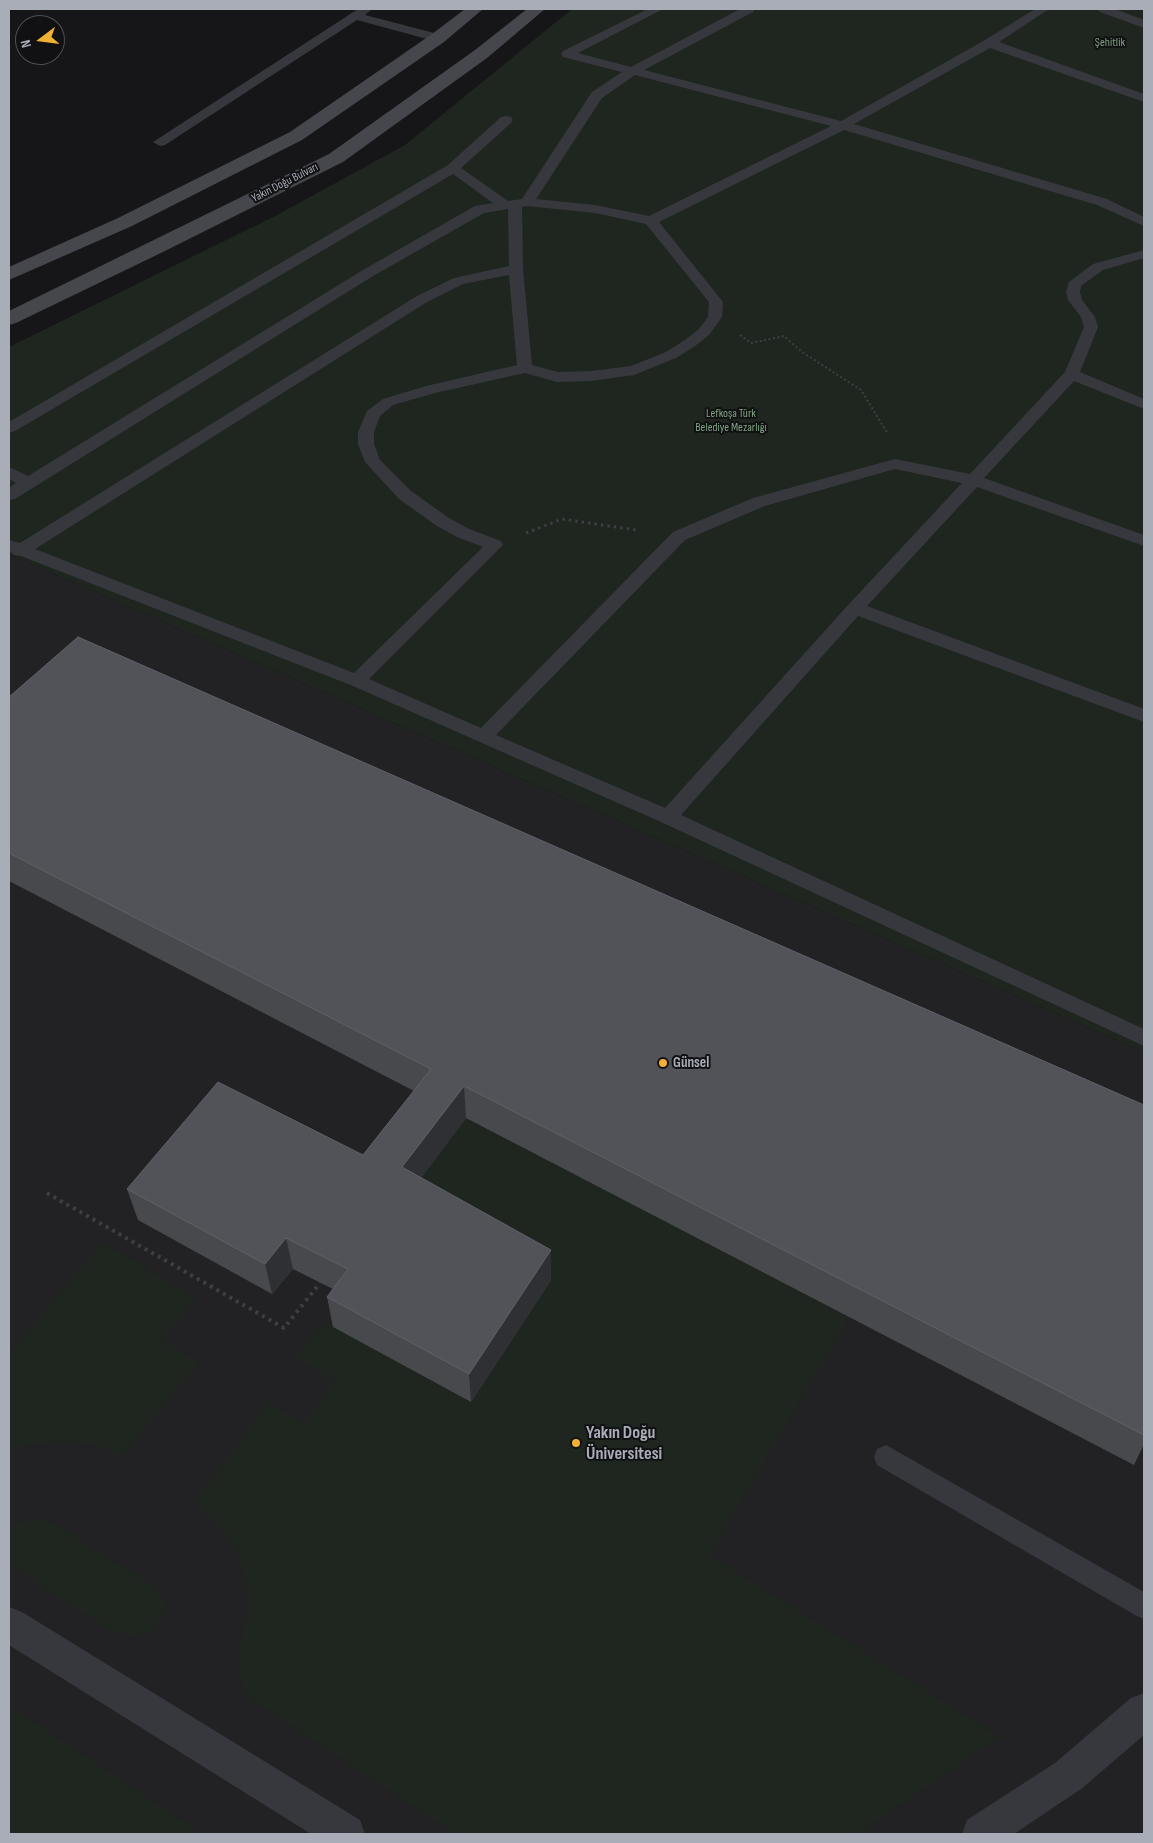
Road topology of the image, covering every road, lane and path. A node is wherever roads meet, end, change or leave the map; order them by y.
1 (366, 9) edge
2 (475, 9) edge
3 (537, 9) edge
4 (656, 9) edge
5 (749, 9) edge
6 (1043, 9) edge
7 (1104, 9) edge
8 (355, 16) junction
9 (1144, 24) edge
10 (438, 38) junction
11 (989, 43) junction
12 (634, 70) junction
13 (1144, 98) edge
14 (506, 120) dead end
15 (843, 125) junction
16 (160, 142) dead end
17 (453, 168) junction
18 (516, 204) junction
19 (651, 222) junction
20 (1144, 222) edge
21 (1144, 254) edge
22 (516, 269) junction
23 (9, 274) edge
24 (714, 317) junction
25 (9, 319) edge
26 (525, 368) junction
27 (1072, 374) junction
28 (1144, 404) edge
29 (9, 428) edge
30 (895, 464) junction
31 (9, 472) edge
32 (974, 480) junction
33 (28, 483) junction
34 (9, 495) edge
35 (678, 536) junction
36 (1144, 540) edge
37 (495, 545) junction
38 (14, 548) edge
39 (855, 608) junction
40 (359, 682) junction
41 (1144, 716) edge
42 (484, 736) junction
43 (668, 817) junction
44 (1144, 1038) edge
45 (47, 1193) dead end
46 (320, 1283) edge
47 (886, 1457) dead end
48 (1144, 1606) edge
49 (9, 1625) edge
50 (1144, 1711) edge
51 (312, 1822) edge
52 (346, 1834) edge
53 (981, 1834) edge

1 - 8 lane
2 - 10 main road
3 - 25 main road, Yakın Doğu Bulvarı
4 - 12 lane
5 - 12 lane
6 - 11 lane
7 - 9 lane
8 - 10 lane
8 - 16 lane
10 - 23 main road
11 - 13 lane
11 - 15 lane
12 - 15 lane
12 - 18 lane
14 - 17 lane
15 - 19 lane
15 - 20 lane
17 - 18 lane
17 - 29 lane
18 - 19 lane
18 - 22 lane
18 - 33 lane
19 - 24 lane
21 - 27 lane
22 - 26 lane
22 - 38 lane
24 - 26 lane
24 - 30 path
26 - 37 lane
27 - 28 lane
27 - 32 lane
30 - 32 lane
30 - 35 lane
31 - 33 lane
32 - 36 lane
32 - 39 lane
33 - 34 lane
35 - 37 path
35 - 42 lane
37 - 40 lane
38 - 40 lane
39 - 41 lane
39 - 43 lane
40 - 42 lane
42 - 43 lane
43 - 44 lane
45 - 46 path
47 - 48 lane
49 - 51 street
50 - 53 street
51 - 52 street

